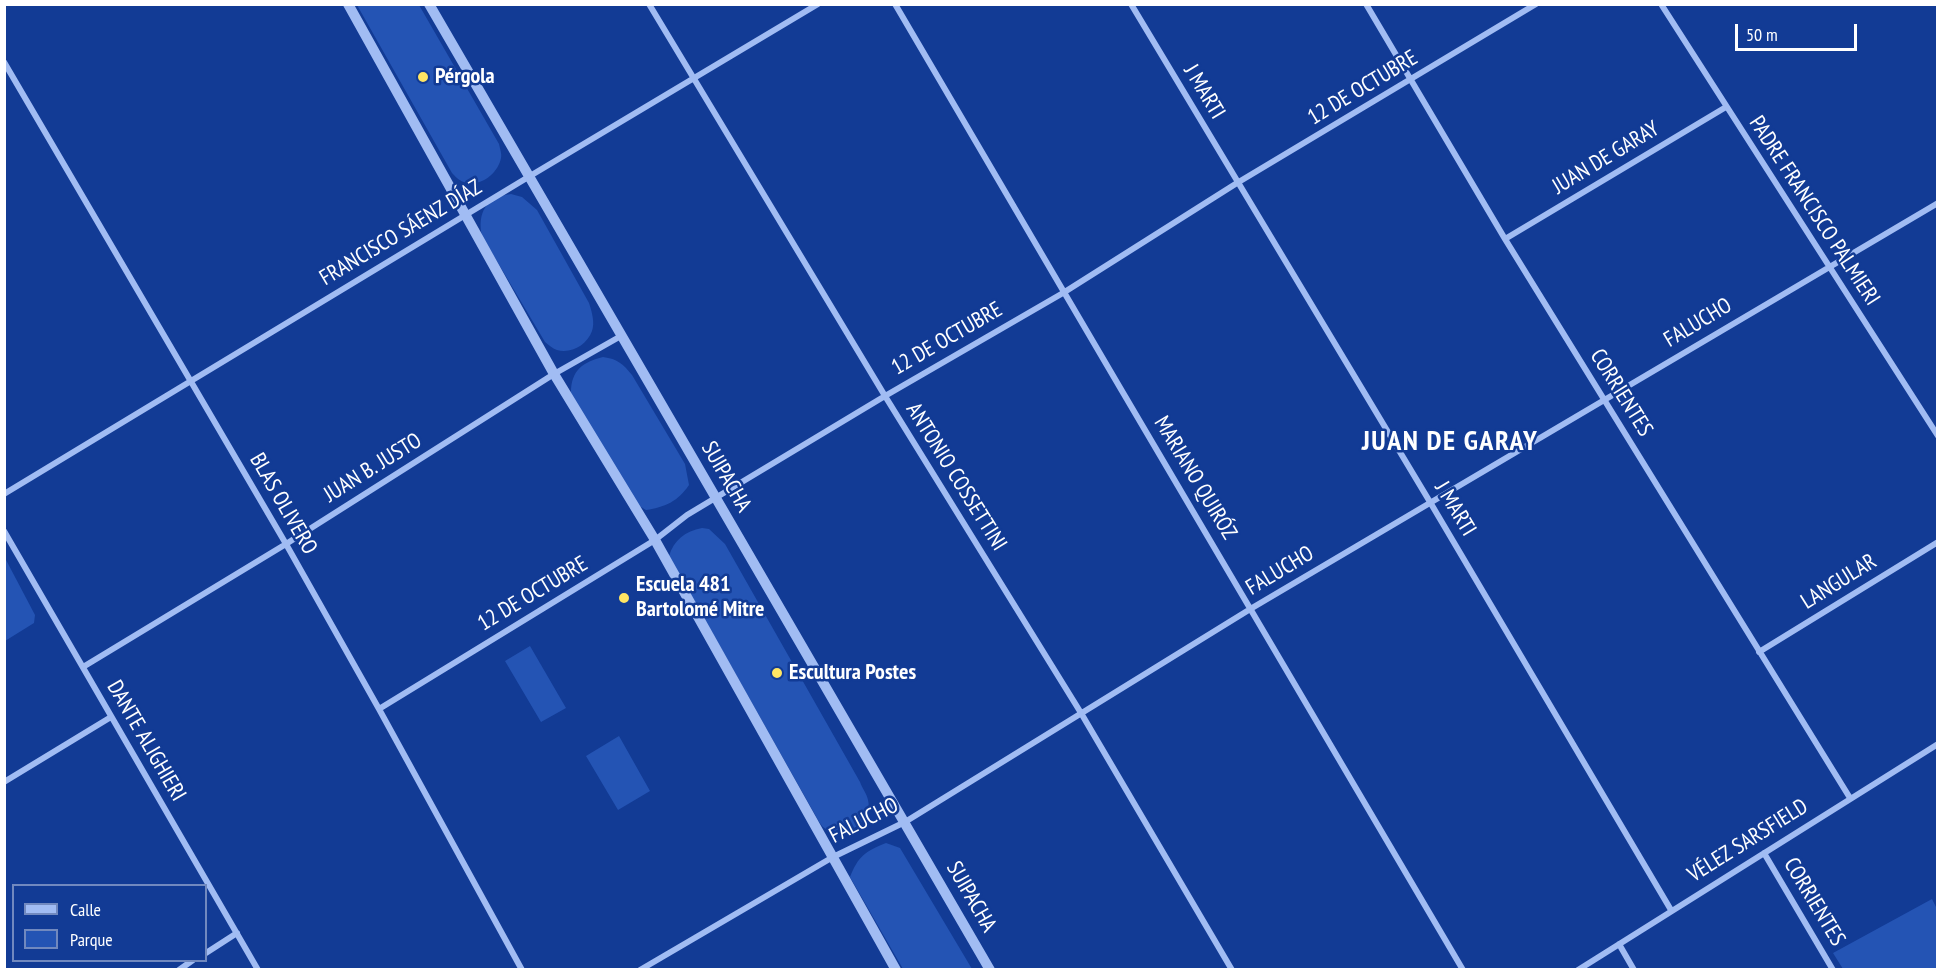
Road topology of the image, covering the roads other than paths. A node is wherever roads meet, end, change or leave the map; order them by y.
1 (348, 4) edge
2 (429, 4) edge
3 (649, 4) edge
4 (819, 4) edge
5 (895, 4) edge
6 (1131, 4) edge
7 (1366, 4) edge
8 (1536, 4) edge
9 (1661, 4) edge
10 (4, 62) edge
11 (693, 80) junction
12 (1412, 80) junction
13 (1726, 107) junction
14 (530, 176) junction
15 (1237, 183) junction
16 (1938, 203) edge
17 (465, 215) junction
18 (1505, 239) junction
19 (1828, 267) junction
20 (1063, 293) junction
21 (621, 336) junction
22 (554, 375) junction
23 (191, 382) junction
24 (885, 396) junction
25 (1605, 400) junction
26 (1938, 435) edge
27 (4, 494) edge
28 (715, 498) junction
29 (1430, 502) junction
30 (4, 531) edge
31 (655, 540) junction
32 (1938, 542) edge
33 (286, 544) junction
34 (1252, 609) junction
35 (1759, 652) junction
36 (83, 667) junction
37 (379, 709) junction
38 (1081, 713) junction
39 (111, 717) junction
40 (1938, 744) edge
41 (4, 782) edge
42 (1850, 798) junction
43 (905, 822) junction
44 (1764, 853) junction
45 (833, 857) junction
46 (1671, 910) junction
47 (237, 933) junction
48 (1619, 944) junction
49 (207, 952) edge
50 (258, 969) edge
51 (522, 969) edge
52 (640, 969) edge
53 (896, 969) edge
54 (990, 969) edge
55 (1232, 969) edge
56 (1462, 969) edge
57 (1578, 969) edge
58 (1634, 969) edge
59 (1833, 969) edge

1 - 17 street
2 - 14 street, SUIPACHA
3 - 11 street, ANTONIO COSSETTINI
4 - 11 street, FRANCISCO SÁENZ DÍAZ
5 - 20 street, MARIANO QUIRÓZ
6 - 15 street, J MARTI
7 - 12 street, CORRIENTES
8 - 12 street, 12 DE OCTUBRE
9 - 13 street, PADRE FRANCISCO PALMIERI
10 - 23 street, BLAS OLIVERO
11 - 14 street, FRANCISCO SÁENZ DÍAZ
11 - 24 street, ANTONIO COSSETTINI
12 - 15 street, 12 DE OCTUBRE
12 - 18 street, CORRIENTES
13 - 18 street, JUAN DE GARAY
13 - 19 street, PADRE FRANCISCO PALMIERI
14 - 17 street, FRANCISCO SÁENZ DÍAZ
14 - 21 street, SUIPACHA
15 - 20 street, 12 DE OCTUBRE
15 - 29 street, J MARTI
16 - 19 street, FALUCHO
17 - 22 street
17 - 23 street, FRANCISCO SÁENZ DÍAZ
18 - 25 street, CORRIENTES
19 - 25 street, FALUCHO
19 - 26 street, PADRE FRANCISCO PALMIERI
20 - 24 street, 12 DE OCTUBRE
20 - 34 street, MARIANO QUIRÓZ
21 - 22 street, JUAN B. JUSTO
21 - 28 street, SUIPACHA
22 - 31 street
22 - 33 street, JUAN B. JUSTO
23 - 27 street, FRANCISCO SÁENZ DÍAZ
23 - 33 street, BLAS OLIVERO
24 - 28 street, 12 DE OCTUBRE
24 - 38 street, ANTONIO COSSETTINI
25 - 29 street, FALUCHO
25 - 35 street, CORRIENTES
28 - 31 street, 12 DE OCTUBRE
28 - 43 street, SUIPACHA
29 - 34 street, FALUCHO
29 - 46 street, J MARTI
30 - 36 street, DANTE ALIGHIERI
31 - 37 street, 12 DE OCTUBRE
31 - 45 street
32 - 35 street, LANGULAR
33 - 36 street, JUAN B. JUSTO
33 - 37 street, BLAS OLIVERO
34 - 38 street, FALUCHO
34 - 56 street, MARIANO QUIRÓZ
35 - 42 street, CORRIENTES
36 - 39 street, DANTE ALIGHIERI
37 - 51 street, BLAS OLIVERO
38 - 43 street, FALUCHO
38 - 55 street, ANTONIO COSSETTINI
39 - 41 street
39 - 47 street, DANTE ALIGHIERI
40 - 42 street, VÉLEZ SARSFIELD
42 - 44 street, VÉLEZ SARSFIELD
43 - 45 street, FALUCHO
43 - 54 street, SUIPACHA
44 - 46 street, VÉLEZ SARSFIELD
44 - 59 street, CORRIENTES
45 - 52 street, FALUCHO
45 - 53 street
46 - 48 street, VÉLEZ SARSFIELD
47 - 49 street
47 - 50 street, DANTE ALIGHIERI
48 - 57 street, VÉLEZ SARSFIELD
48 - 58 street

